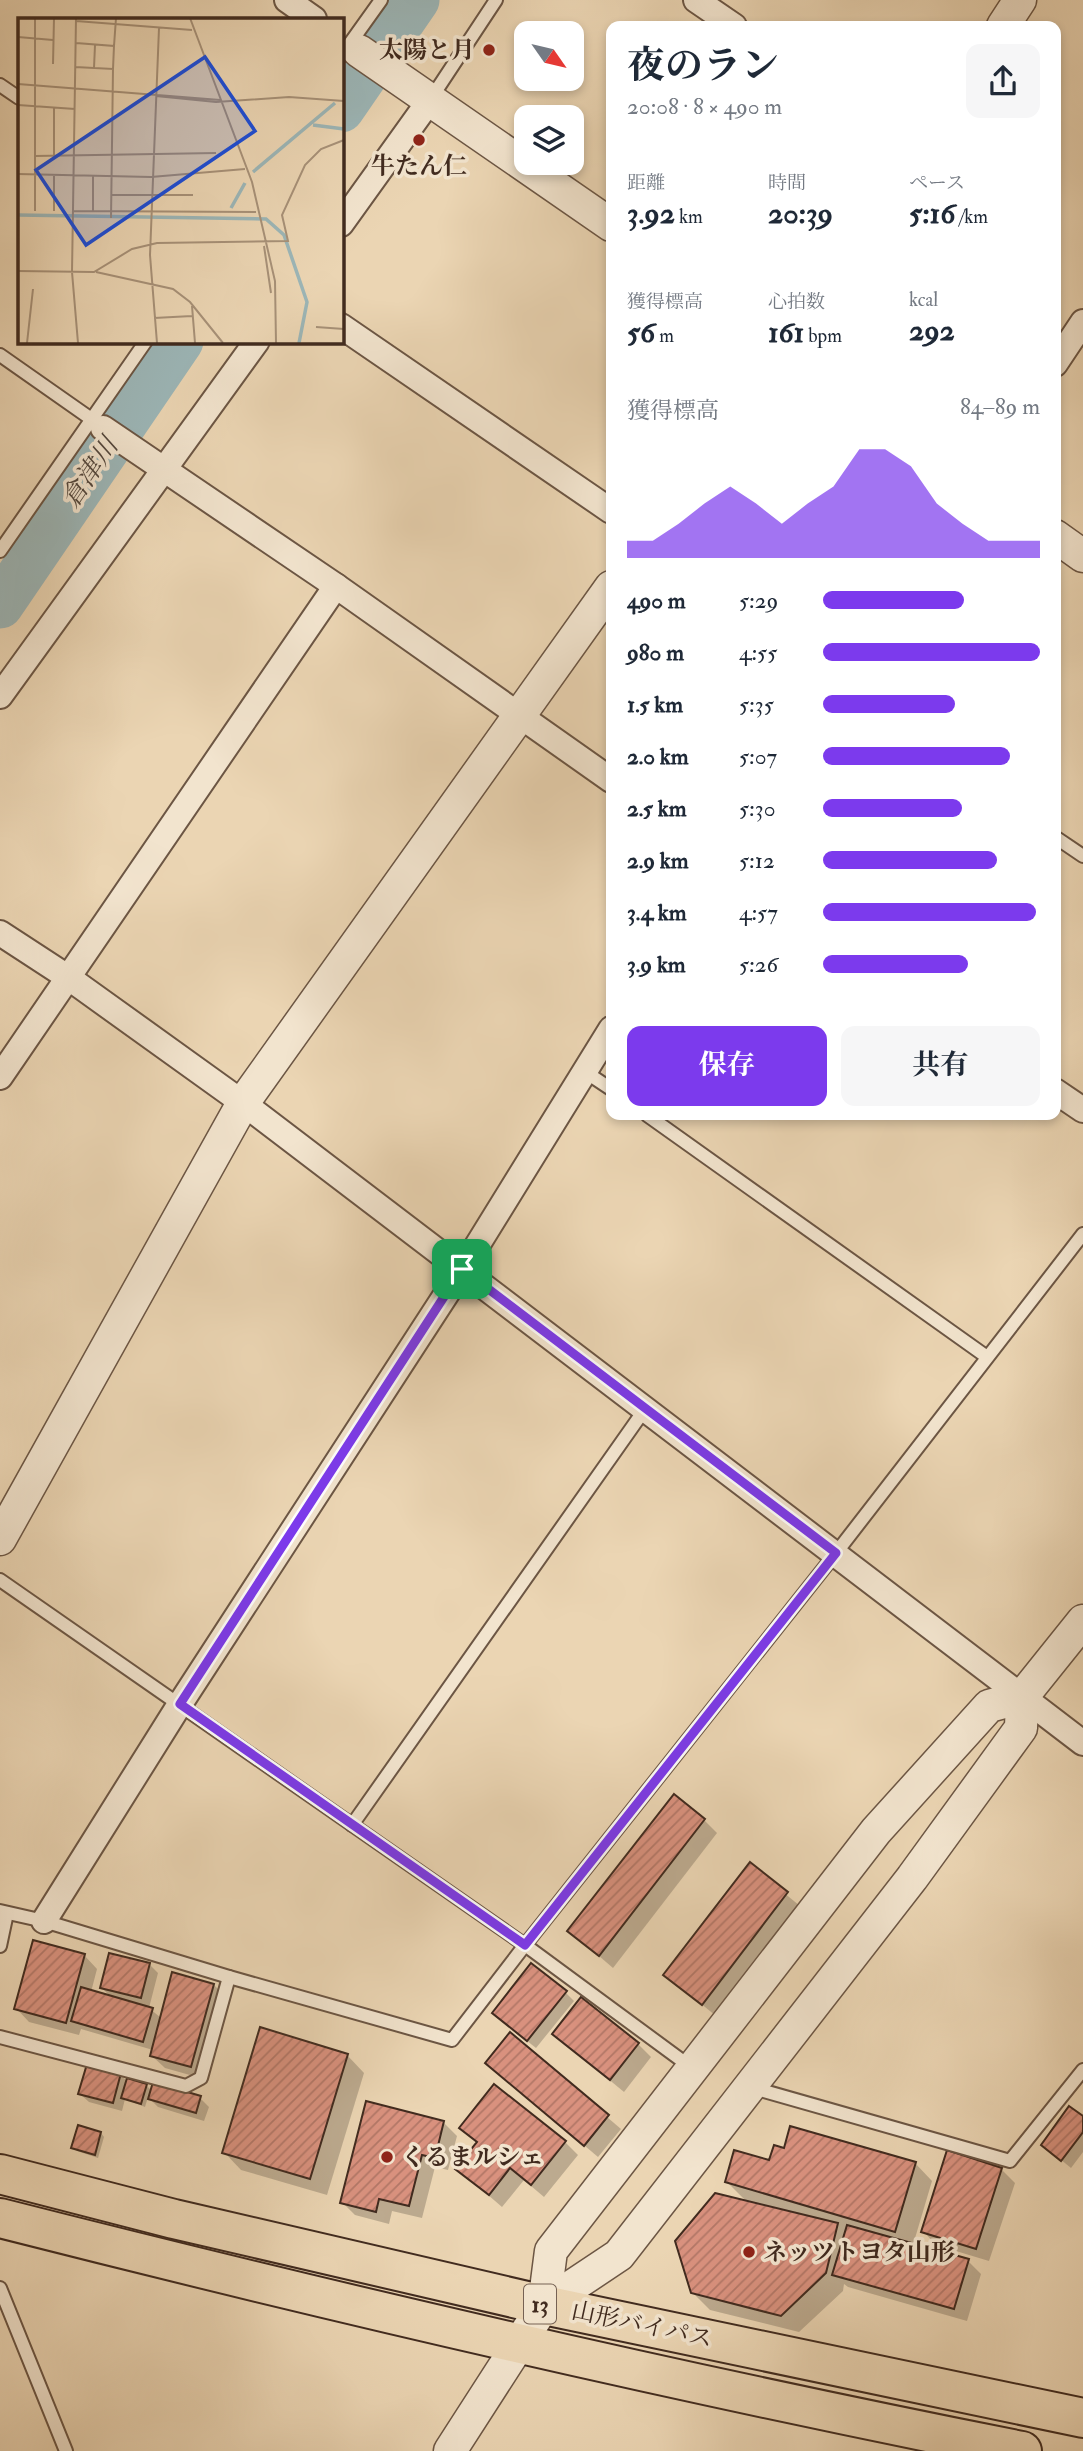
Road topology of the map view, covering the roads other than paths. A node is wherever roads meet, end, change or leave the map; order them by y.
1 (287, 0) edge
2 (381, 0) edge
3 (496, 0) edge
4 (696, 0) edge
5 (1020, 0) edge
6 (313, 18) edge
7 (727, 21) edge
8 (1006, 21) edge
9 (348, 47) edge
10 (0, 85) edge
11 (424, 96) junction
12 (18, 97) edge
13 (343, 221) edge
14 (606, 222) edge
15 (1083, 322) edge
16 (343, 327) edge
17 (145, 343) edge
18 (255, 343) edge
19 (0, 355) edge
20 (1061, 355) edge
21 (98, 424) junction
22 (159, 465) junction
23 (606, 508) edge
24 (1061, 541) edge
25 (0, 551) edge
26 (1083, 556) edge
27 (336, 586) junction
28 (606, 594) edge
29 (0, 696) edge
30 (518, 716) junction
31 (606, 777) edge
32 (1061, 840) edge
33 (1083, 856) edge
34 (0, 933) edge
35 (69, 978) junction
36 (606, 1037) edge
37 (584, 1071) junction
38 (0, 1077) edge
39 (606, 1086) edge
40 (1061, 1095) edge
41 (243, 1102) junction
42 (1083, 1110) edge
43 (654, 1120) edge
44 (1083, 1234) edge
45 (462, 1269) junction
46 (987, 1357) junction
47 (645, 1409) junction
48 (0, 1539) edge
49 (836, 1553) junction
50 (0, 1580) edge
51 (1083, 1621) edge
52 (1023, 1697) junction
53 (180, 1704) junction
54 (1083, 1743) edge
55 (352, 1825) junction
56 (4, 1912) edge
57 (44, 1921) junction
58 (525, 1945) junction
59 (0, 1946) edge
60 (229, 1977) junction
61 (0, 2037) edge
62 (693, 2068) junction
63 (1083, 2070) edge
64 (750, 2087) junction
65 (0, 2174) edge
66 (0, 2218) edge
67 (0, 2288) edge
68 (544, 2305) junction
69 (519, 2344) junction
70 (1083, 2418) edge
71 (962, 2445) edge
72 (66, 2451) edge
73 (450, 2451) edge
74 (1022, 2451) edge

1 - 6 street
2 - 9 lane
3 - 11 lane
4 - 7 street
5 - 8 street
9 - 11 street
10 - 12 lane
11 - 13 street
11 - 14 street
15 - 20 street
16 - 23 street
17 - 21 lane
18 - 22 street
19 - 21 lane
21 - 22 street
21 - 25 lane
22 - 27 street
22 - 29 street
24 - 26 street
27 - 30 street
27 - 35 street
28 - 30 street
30 - 31 street
30 - 41 street
32 - 33 lane
34 - 35 street
35 - 38 street
35 - 41 street
36 - 37 street
37 - 39 lane
37 - 45 street
40 - 42 street
41 - 45 street
41 - 48 street
43 - 46 lane
44 - 46 lane
45 - 47 street
45 - 53 street
46 - 49 lane
47 - 49 street
47 - 55 lane
49 - 52 street
49 - 58 lane
50 - 53 lane
51 - 52 street
52 - 54 street
52 - 62 street
52 - 64 street
53 - 55 lane
53 - 57 street
55 - 58 lane
56 - 57 lane
56 - 59 lane
57 - 60 lane
58 - 60 lane
58 - 62 lane
60 - 61 lane
62 - 68 street
63 - 64 lane
64 - 68 street
65 - 68 highway, 山形バイパス / 13
66 - 69 highway, 山形バイパス / 13
67 - 72 lane
68 - 69 street
68 - 70 highway, 山形バイパス / 13
69 - 71 highway, 山形バイパス / 13
69 - 73 street
71 - 74 highway, 山形バイパス / 13

